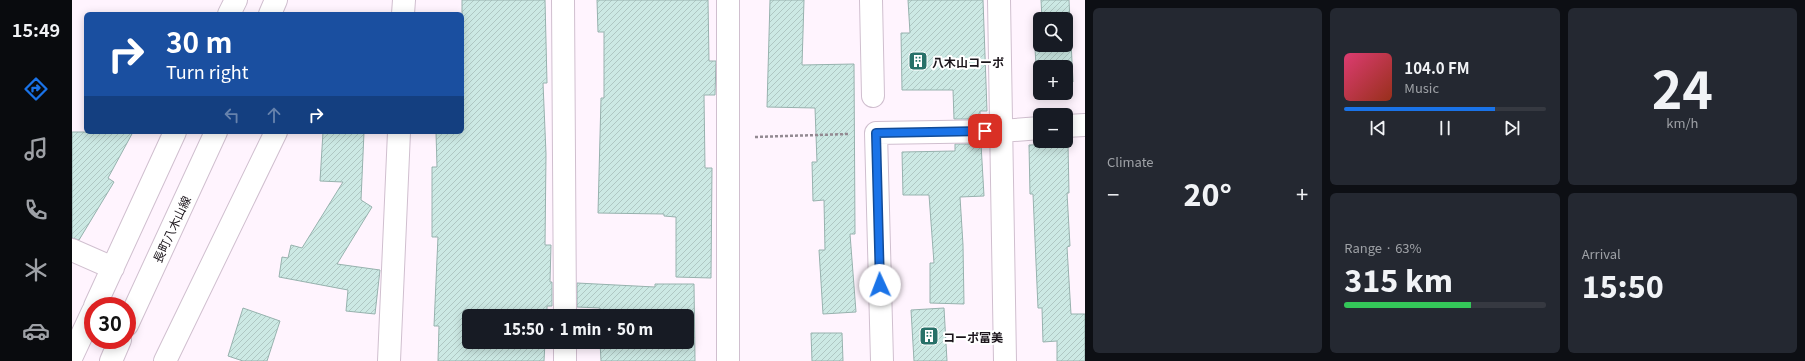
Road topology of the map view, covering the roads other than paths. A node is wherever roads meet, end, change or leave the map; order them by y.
1 (236, 0) edge
2 (276, 0) edge
3 (404, 0) edge
4 (563, 0) edge
5 (728, 0) edge
6 (871, 0) edge
7 (999, 0) edge
8 (230, 12) edge
9 (271, 12) edge
10 (403, 12) edge
11 (873, 96) dead end
12 (1085, 125) edge
13 (1073, 126) edge
14 (1033, 129) edge
15 (1001, 131) junction
16 (174, 134) edge
17 (215, 134) edge
18 (275, 134) edge
19 (399, 134) edge
20 (72, 250) edge
21 (113, 268) junction
22 (99, 297) edge
23 (136, 306) edge
24 (565, 309) edge
25 (84, 330) edge
26 (116, 349) edge
27 (565, 349) edge
28 (72, 356) edge
29 (111, 361) edge
30 (165, 361) edge
31 (389, 361) edge
32 (565, 361) edge
33 (728, 361) edge
34 (882, 361) edge
35 (1005, 361) edge

1 - 8 street
2 - 9 street
3 - 10 street
4 - 24 street
5 - 33 street
6 - 11 street
7 - 15 street
12 - 13 street
14 - 15 street
15 - 34 street
15 - 35 street
16 - 21 street
17 - 23 street, 長町八木山線
18 - 30 street
19 - 31 street
20 - 21 street
21 - 22 street
25 - 28 street
26 - 29 street
27 - 32 street

